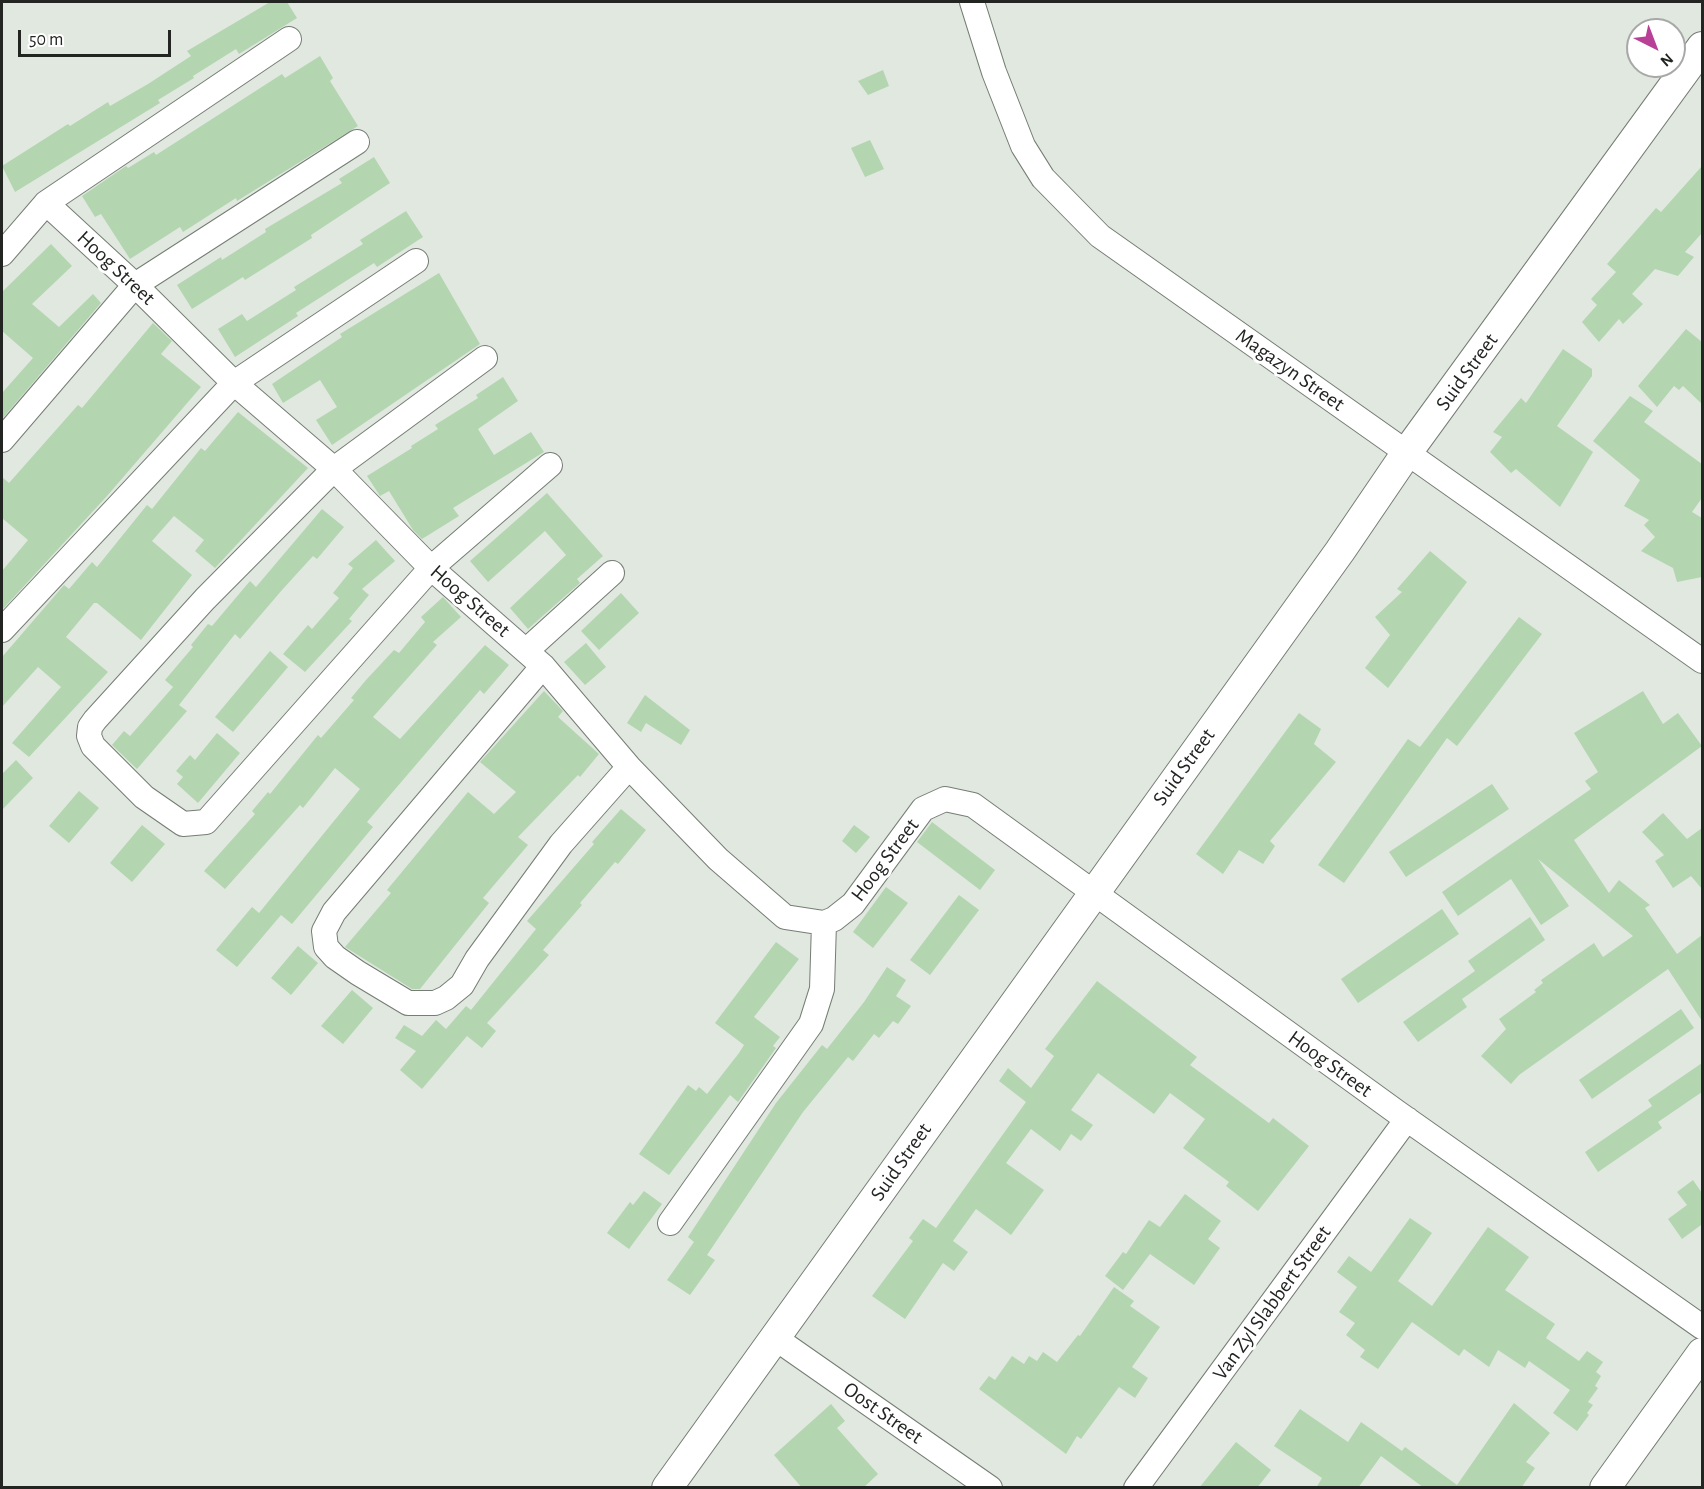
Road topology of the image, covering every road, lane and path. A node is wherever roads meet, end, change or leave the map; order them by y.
1 (972, 2) edge
2 (289, 39) dead end
3 (1702, 47) edge
4 (357, 142) dead end
5 (40, 209) junction
6 (2, 230) edge
7 (2, 254) edge
8 (416, 261) dead end
9 (135, 285) junction
10 (485, 358) dead end
11 (234, 383) junction
12 (2, 440) edge
13 (1408, 451) junction
14 (550, 465) dead end
15 (334, 469) junction
16 (431, 568) junction
17 (612, 573) dead end
18 (2, 630) edge
19 (535, 658) junction
20 (1702, 661) edge
21 (629, 767) junction
22 (1093, 893) junction
23 (824, 923) junction
24 (1407, 1119) junction
25 (670, 1223) dead end
26 (1702, 1327) edge
27 (776, 1338) junction
28 (1702, 1353) edge
29 (667, 1488) edge
30 (990, 1488) edge
31 (1136, 1488) edge
32 (1605, 1488) edge

1 - 13 street, Magazyn Street
2 - 5 street
3 - 13 street, Suid Street
4 - 9 street
5 - 6 street
5 - 7 street
5 - 9 street, Hoog Street
8 - 11 street
9 - 11 street, Hoog Street
9 - 12 street
10 - 15 street
11 - 15 street, Hoog Street
11 - 18 street
13 - 20 street, Magazyn Street
13 - 22 street, Suid Street
14 - 16 street
15 - 16 street, Hoog Street
15 - 16 street
16 - 19 street, Hoog Street
17 - 19 street
19 - 21 street, Hoog Street
19 - 21 street
21 - 23 street, Hoog Street
22 - 23 street, Hoog Street
22 - 24 street, Hoog Street
22 - 27 street, Suid Street
23 - 25 street
24 - 26 street, Hoog Street
24 - 31 street, Van Zyl Slabbert Street
27 - 29 street, Suid Street
27 - 30 street, Oost Street
28 - 32 street

